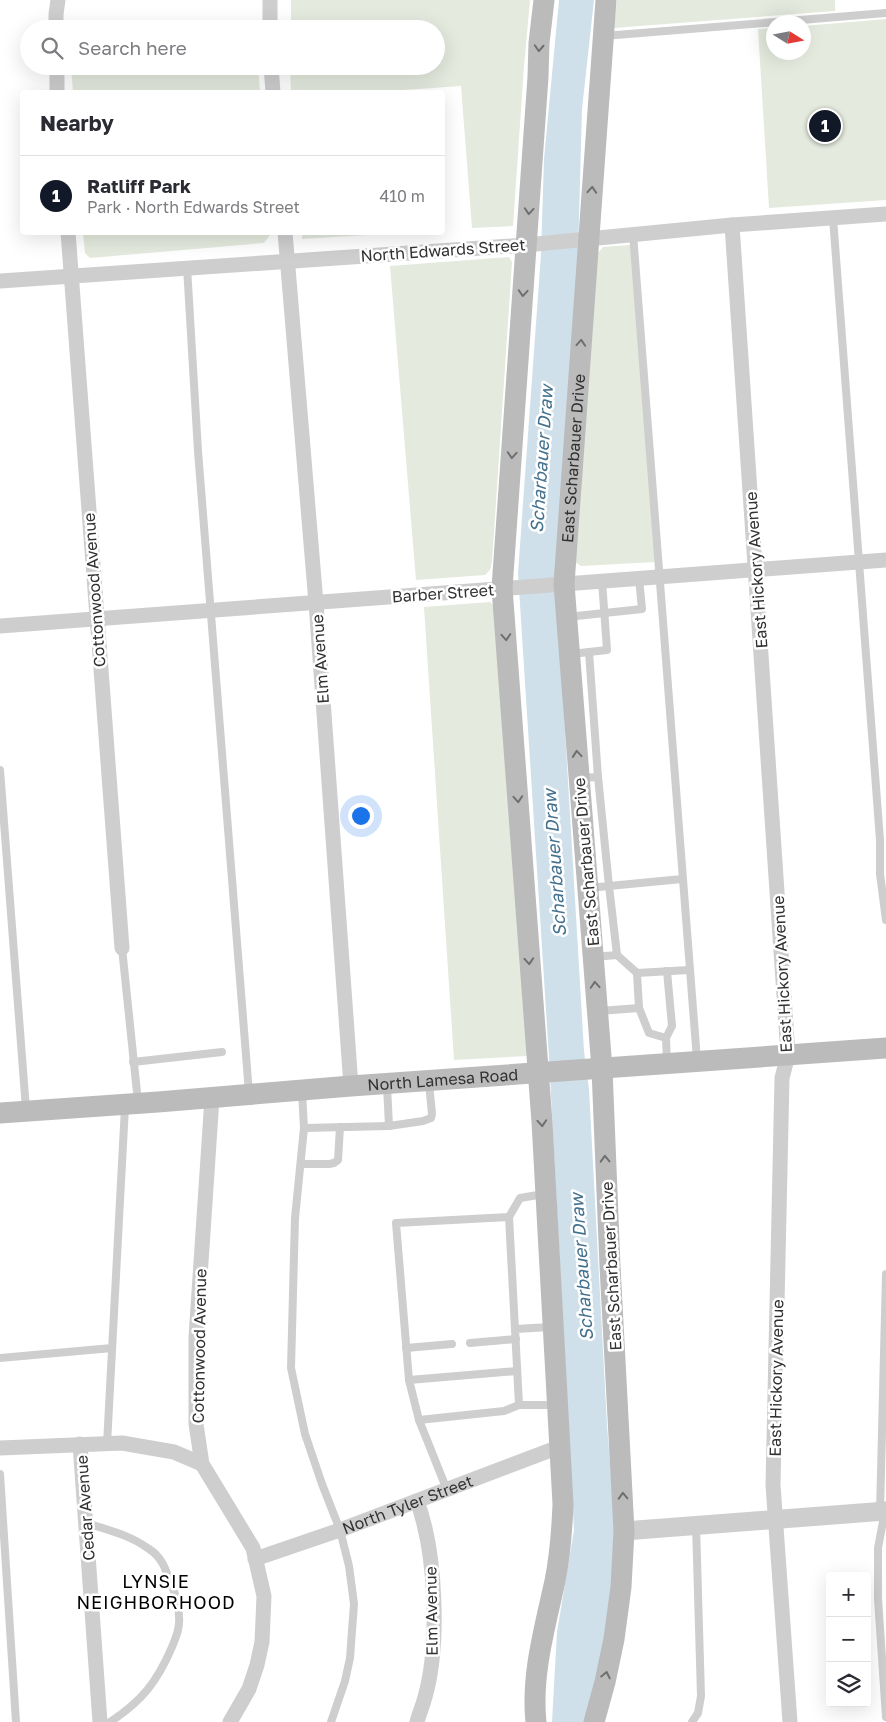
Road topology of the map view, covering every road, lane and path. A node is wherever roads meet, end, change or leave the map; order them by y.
1 (58, 0) edge
2 (270, 0) edge
3 (544, 0) edge
4 (606, 0) edge
5 (886, 13) edge
6 (56, 20) edge
7 (270, 20) edge
8 (602, 36) junction
9 (57, 75) edge
10 (272, 75) edge
11 (57, 90) edge
12 (273, 90) edge
13 (886, 214) edge
14 (832, 218) junction
15 (732, 226) junction
16 (633, 234) junction
17 (68, 235) edge
18 (285, 235) edge
19 (589, 238) junction
20 (526, 245) junction
21 (287, 261) junction
22 (187, 267) junction
23 (71, 275) junction
24 (0, 281) edge
25 (886, 560) edge
26 (858, 563) junction
27 (756, 570) junction
28 (660, 577) junction
29 (639, 578) junction
30 (602, 581) junction
31 (564, 584) junction
32 (502, 588) junction
33 (316, 602) junction
34 (210, 611) junction
35 (605, 614) junction
36 (566, 618) junction
37 (96, 619) junction
38 (0, 626) edge
39 (579, 653) junction
40 (0, 770) edge
41 (588, 777) junction
42 (682, 879) junction
43 (609, 886) junction
44 (588, 888) junction
45 (886, 920) edge
46 (122, 948) joint
47 (617, 955) junction
48 (593, 957) junction
49 (689, 970) junction
50 (667, 971) junction
51 (638, 972) junction
52 (639, 1008) junction
53 (597, 1011) junction
54 (666, 1038) junction
55 (886, 1048) edge
56 (222, 1052) dead end
57 (788, 1055) junction
58 (134, 1062) junction
59 (697, 1062) junction
60 (667, 1064) junction
61 (596, 1069) junction
62 (540, 1073) junction
63 (428, 1081) junction
64 (386, 1084) junction
65 (351, 1086) junction
66 (302, 1090) junction
67 (249, 1095) junction
68 (212, 1098) junction
69 (131, 1104) junction
70 (26, 1112) junction
71 (0, 1113) edge
72 (389, 1126) junction
73 (340, 1127) junction
74 (304, 1128) junction
75 (301, 1164) junction
76 (546, 1194) junction
77 (509, 1217) junction
78 (886, 1274) edge
79 (553, 1327) junction
80 (515, 1329) junction
81 (516, 1339) junction
82 (470, 1343) dead end
83 (452, 1344) dead end
84 (112, 1348) junction
85 (406, 1348) junction
86 (0, 1358) edge
87 (517, 1371) junction
88 (409, 1380) junction
89 (519, 1405) junction
90 (558, 1405) junction
91 (419, 1420) junction
92 (80, 1444) junction
93 (107, 1444) junction
94 (559, 1447) junction
95 (0, 1448) edge
96 (202, 1464) junction
97 (0, 1474) edge
98 (447, 1490) junction
99 (417, 1501) junction
100 (884, 1512) edge
101 (775, 1520) junction
102 (86, 1523) junction
103 (696, 1526) junction
104 (340, 1530) junction
105 (624, 1531) junction
106 (255, 1559) junction
107 (886, 1717) edge
108 (16, 1722) edge
109 (100, 1722) edge
110 (110, 1722) edge
111 (230, 1722) edge
112 (330, 1722) edge
113 (417, 1722) edge
114 (536, 1722) edge
115 (594, 1722) edge
116 (692, 1722) edge
117 (790, 1722) edge

1 - 6 street
2 - 7 street
3 -> 20 main road
4 - 8 main road, East Scharbauer Drive
5 - 8 lane
19 -> 8 main road, East Scharbauer Drive
9 - 11 street
10 - 12 street
13 - 14 street, North Edwards Street
14 - 15 street, North Edwards Street
14 - 26 lane
15 - 16 street, North Edwards Street
15 - 27 street, East Hickory Avenue
16 - 19 street, North Edwards Street
16 - 28 lane
17 - 23 street, Cottonwood Avenue
18 - 21 street, Elm Avenue
19 - 20 street, North Edwards Street
31 -> 19 main road, East Scharbauer Drive
20 - 21 street, North Edwards Street
20 -> 32 main road
21 - 22 street, North Edwards Street
21 - 33 street, Elm Avenue
22 - 23 street, North Edwards Street
22 - 34 lane
23 - 24 street, North Edwards Street
23 - 37 street, Cottonwood Avenue
25 - 26 street, Barber Street
26 - 27 street, Barber Street
26 - 45 lane
27 - 28 street, Barber Street
27 - 57 street, East Hickory Avenue
28 - 29 street, Barber Street
28 - 42 lane
29 - 30 street, Barber Street
29 - 35 lane
30 - 31 street, Barber Street
30 - 35 lane
31 - 32 street, Barber Street
31 - 36 main road, East Scharbauer Drive
32 - 33 street, Barber Street
32 -> 62 main road
33 - 34 street, Barber Street
33 - 65 street, Elm Avenue
34 - 37 street, Barber Street
34 - 67 lane
35 - 36 lane
35 - 39 lane
36 - 39 main road, East Scharbauer Drive
37 - 38 street, Barber Street
37 - 46 street, Cottonwood Avenue
39 - 41 main road, East Scharbauer Drive
40 - 70 lane
41 - 43 lane
41 - 44 main road, East Scharbauer Drive
42 - 43 lane
42 - 49 lane
43 - 44 lane
43 - 47 lane
44 - 48 main road, East Scharbauer Drive
46 - 58 lane
47 - 48 lane
47 - 51 lane
53 -> 48 main road, East Scharbauer Drive
49 - 50 lane
49 - 59 lane
50 - 51 lane
50 - 54 lane
51 - 52 lane
52 - 53 lane
52 - 54 lane
53 - 61 main road, East Scharbauer Drive
54 - 60 lane
55 - 57 main road, North Lamesa Road
56 - 58 lane
57 - 59 main road, North Lamesa Road
57 - 101 street, East Hickory Avenue
58 - 69 lane
59 - 60 main road, North Lamesa Road
60 - 61 main road, North Lamesa Road
61 - 62 main road, North Lamesa Road
105 -> 61 main road, East Scharbauer Drive
62 - 63 main road, North Lamesa Road
62 -> 76 main road
63 - 64 main road, North Lamesa Road
63 - 72 lane
64 - 65 main road, North Lamesa Road
64 - 72 lane
65 - 66 main road, North Lamesa Road
66 - 67 main road, North Lamesa Road
66 - 74 lane
67 - 68 main road, North Lamesa Road
68 - 69 main road, North Lamesa Road
68 - 96 street, Cottonwood Avenue
69 - 70 main road, North Lamesa Road
69 - 84 lane
70 - 71 main road, North Lamesa Road
72 - 73 lane
73 - 74 lane
73 - 75 lane
74 - 75 lane
75 - 104 lane
76 - 77 lane
76 - 79 main road
77 - 80 lane
77 - 85 lane
78 - 100 lane
79 - 80 lane
79 - 90 main road
80 - 81 lane
81 - 82 lane
81 - 87 lane
83 - 85 lane
84 - 86 lane
84 - 93 lane
85 - 88 lane
87 - 88 lane
87 - 89 lane
88 - 91 lane
89 - 90 lane
89 - 91 lane
90 - 94 main road
91 - 98 lane
92 - 93 street
92 - 95 street
92 - 102 street, Cedar Avenue
93 - 96 street
94 - 98 street, North Tyler Street
94 - 114 main road
96 - 106 street, Cottonwood Avenue
97 - 108 lane
98 - 99 street, North Tyler Street
99 - 104 street, North Tyler Street
99 - 113 street, Elm Avenue
100 - 101 street
100 - 107 lane
101 - 103 street
101 - 117 street, East Hickory Avenue
102 - 109 street, Cedar Avenue
102 - 110 lane
103 - 105 street
103 - 116 lane
104 - 106 street, North Tyler Street
104 - 112 lane
115 -> 105 main road, East Scharbauer Drive
106 - 111 street, Cottonwood Avenue

